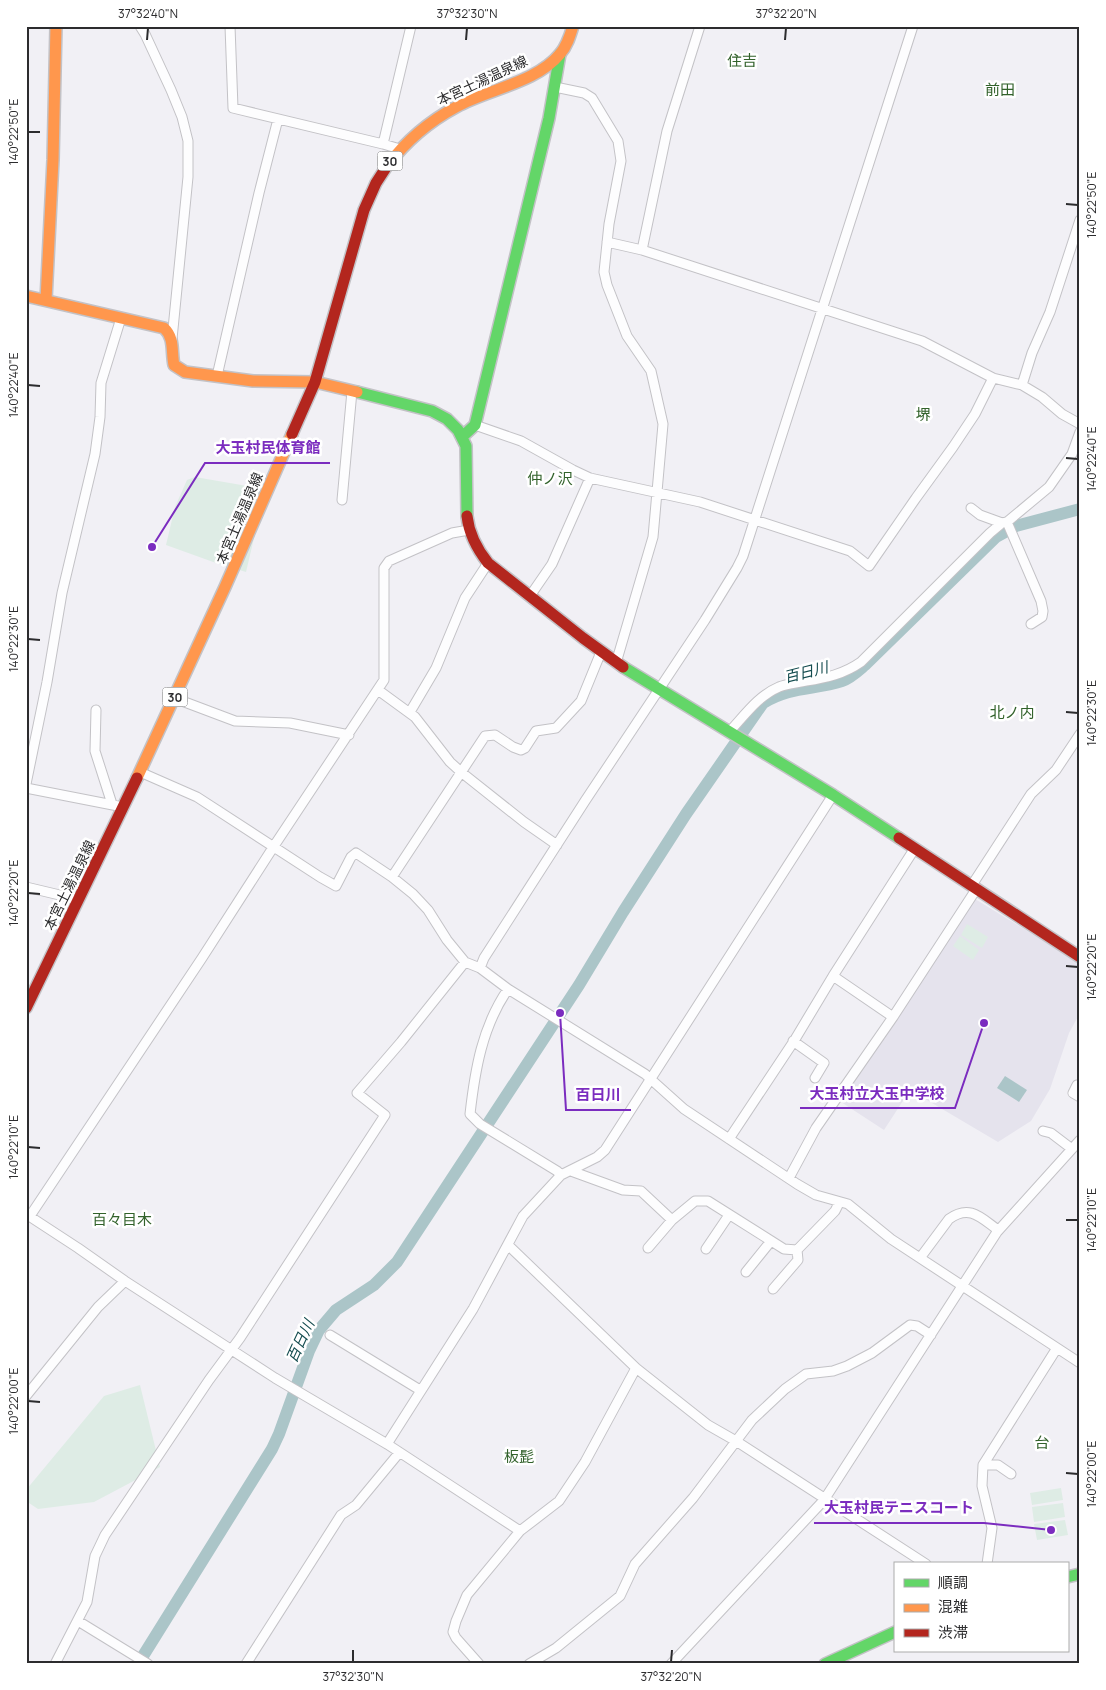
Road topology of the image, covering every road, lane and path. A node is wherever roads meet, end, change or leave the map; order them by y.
1 (56, 26) edge
2 (140, 26) edge
3 (230, 26) edge
4 (411, 26) edge
5 (700, 26) edge
6 (913, 26) edge
7 (572, 27) edge
8 (560, 54) junction
9 (555, 87) junction
10 (278, 119) junction
11 (383, 144) junction
12 (400, 150) junction
13 (1080, 220) edge
14 (607, 242) junction
15 (642, 250) junction
16 (26, 296) edge
17 (46, 300) junction
18 (822, 309) junction
19 (122, 318) junction
20 (172, 339) junction
21 (217, 376) junction
22 (993, 378) junction
23 (315, 382) junction
24 (1022, 385) junction
25 (352, 391) junction
26 (1080, 424) edge
27 (475, 425) junction
28 (1080, 432) edge
29 (462, 437) junction
30 (590, 478) junction
31 (657, 492) junction
32 (342, 500) dead end
33 (971, 508) dead end
34 (753, 520) junction
35 (1007, 526) junction
36 (469, 530) junction
37 (488, 563) junction
38 (530, 596) junction
39 (1031, 624) dead end
40 (601, 652) junction
41 (616, 663) junction
42 (660, 688) junction
43 (378, 690) junction
44 (174, 698) junction
45 (96, 710) dead end
46 (410, 712) junction
47 (1080, 734) edge
48 (349, 735) junction
49 (736, 736) junction
50 (140, 772) junction
51 (461, 772) junction
52 (26, 786) edge
53 (833, 795) junction
54 (117, 806) junction
55 (558, 845) junction
56 (274, 846) junction
57 (915, 848) junction
58 (392, 877) junction
59 (26, 887) edge
60 (974, 887) junction
61 (77, 901) junction
62 (1080, 957) edge
63 (465, 962) junction
64 (480, 968) junction
65 (833, 976) junction
66 (508, 989) junction
67 (26, 1008) edge
68 (893, 1017) junction
69 (793, 1041) junction
70 (650, 1078) junction
71 (815, 1078) dead end
72 (1080, 1087) edge
73 (1080, 1097) edge
74 (1043, 1131) dead end
75 (729, 1139) junction
76 (1080, 1140) edge
77 (1072, 1149) junction
78 (570, 1171) junction
79 (561, 1175) junction
80 (789, 1178) junction
81 (839, 1203) junction
82 (28, 1215) edge
83 (729, 1215) junction
84 (672, 1220) junction
85 (998, 1230) junction
86 (771, 1241) junction
87 (508, 1245) junction
88 (648, 1248) dead end
89 (706, 1249) dead end
90 (797, 1250) junction
91 (920, 1258) junction
92 (746, 1272) dead end
93 (125, 1281) junction
94 (962, 1286) junction
95 (774, 1289) dead end
96 (330, 1335) dead end
97 (931, 1335) junction
98 (1057, 1348) junction
99 (231, 1349) junction
100 (1080, 1364) edge
101 (636, 1368) junction
102 (420, 1390) junction
103 (26, 1396) edge
104 (736, 1441) junction
105 (387, 1444) junction
106 (399, 1453) junction
107 (983, 1465) junction
108 (1011, 1474) dead end
109 (824, 1500) junction
110 (520, 1531) junction
111 (923, 1562) edge
112 (987, 1562) edge
113 (78, 1621) junction
114 (894, 1632) edge
115 (142, 1660) edge
116 (55, 1664) edge
117 (246, 1664) edge
118 (479, 1664) edge
119 (529, 1664) edge
120 (671, 1664) edge
121 (825, 1664) edge

1 - 17 street
2 - 20 street
3 - 10 street
4 - 11 street
5 - 15 street
6 - 18 street
7 - 8 street, 本宮土湯温泉線 / 30
8 - 9 street
8 - 12 street, 本宮土湯温泉線 / 30
9 - 14 street
9 - 27 street
10 - 11 street
10 - 21 street
11 - 12 street
12 - 23 street, 本宮土湯温泉線 / 30
13 - 24 street
14 - 15 street
14 - 31 street
15 - 18 street
16 - 17 street
17 - 19 street
18 - 22 street
18 - 34 street
19 - 20 street
19 - 52 street
20 - 21 street
21 - 23 street
22 - 24 street
22 - 34 street
23 - 25 street
23 - 44 street, 本宮土湯温泉線 / 30
24 - 26 street
25 - 29 street
25 - 32 street
27 - 29 street
27 - 30 street
28 - 35 street
29 - 36 street
30 - 31 street
30 - 38 street
31 - 34 street
31 - 41 street
33 - 35 street
34 - 42 street
35 - 39 street
35 - 49 street
36 - 37 street
36 - 43 street
37 - 38 street
37 - 46 street
38 - 40 street
40 - 41 street
40 - 51 street
41 - 42 street
42 - 49 street
42 - 55 street
43 - 46 street
43 - 48 street
44 - 48 street
44 - 50 street, 本宮土湯温泉線 / 30
45 - 54 street
46 - 51 street
47 - 60 street
48 - 56 street
49 - 53 street
50 - 54 street, 本宮土湯温泉線 / 30
50 - 56 street
51 - 55 street
51 - 58 street
52 - 54 street
53 - 57 street
53 - 70 street
54 - 61 street, 本宮土湯温泉線 / 30
55 - 64 street
56 - 58 street
56 - 82 street
57 - 60 street
57 - 65 street
58 - 63 street
59 - 61 street
60 - 62 street
60 - 68 street
61 - 67 street, 本宮土湯温泉線 / 30
63 - 64 street
63 - 99 street
64 - 66 street
65 - 68 street
65 - 69 street
66 - 70 street
66 - 79 street
68 - 80 street
69 - 71 street
69 - 75 street
70 - 75 street
70 - 78 street
72 - 73 street
74 - 77 street
75 - 80 street
76 - 77 street
77 - 85 street
78 - 79 street
78 - 84 street
79 - 87 street
80 - 81 street
81 - 90 street
81 - 91 street
82 - 93 street
83 - 84 street
83 - 86 street
83 - 89 street
84 - 88 street
85 - 91 street
85 - 94 street
86 - 90 street
86 - 92 street
87 - 101 street
87 - 102 street
90 - 95 street
91 - 94 street
93 - 99 street
93 - 103 street
94 - 97 street
94 - 98 street
96 - 102 street
97 - 104 street
97 - 109 street
98 - 100 street
98 - 107 street
99 - 105 street
99 - 113 street
101 - 104 street
101 - 110 street
102 - 105 street
104 - 109 street
104 - 119 street
105 - 106 street
106 - 110 street
106 - 117 street
107 - 108 street
107 - 112 street
109 - 111 street
109 - 120 street
110 - 118 street
113 - 115 street
113 - 116 street
114 - 121 street

